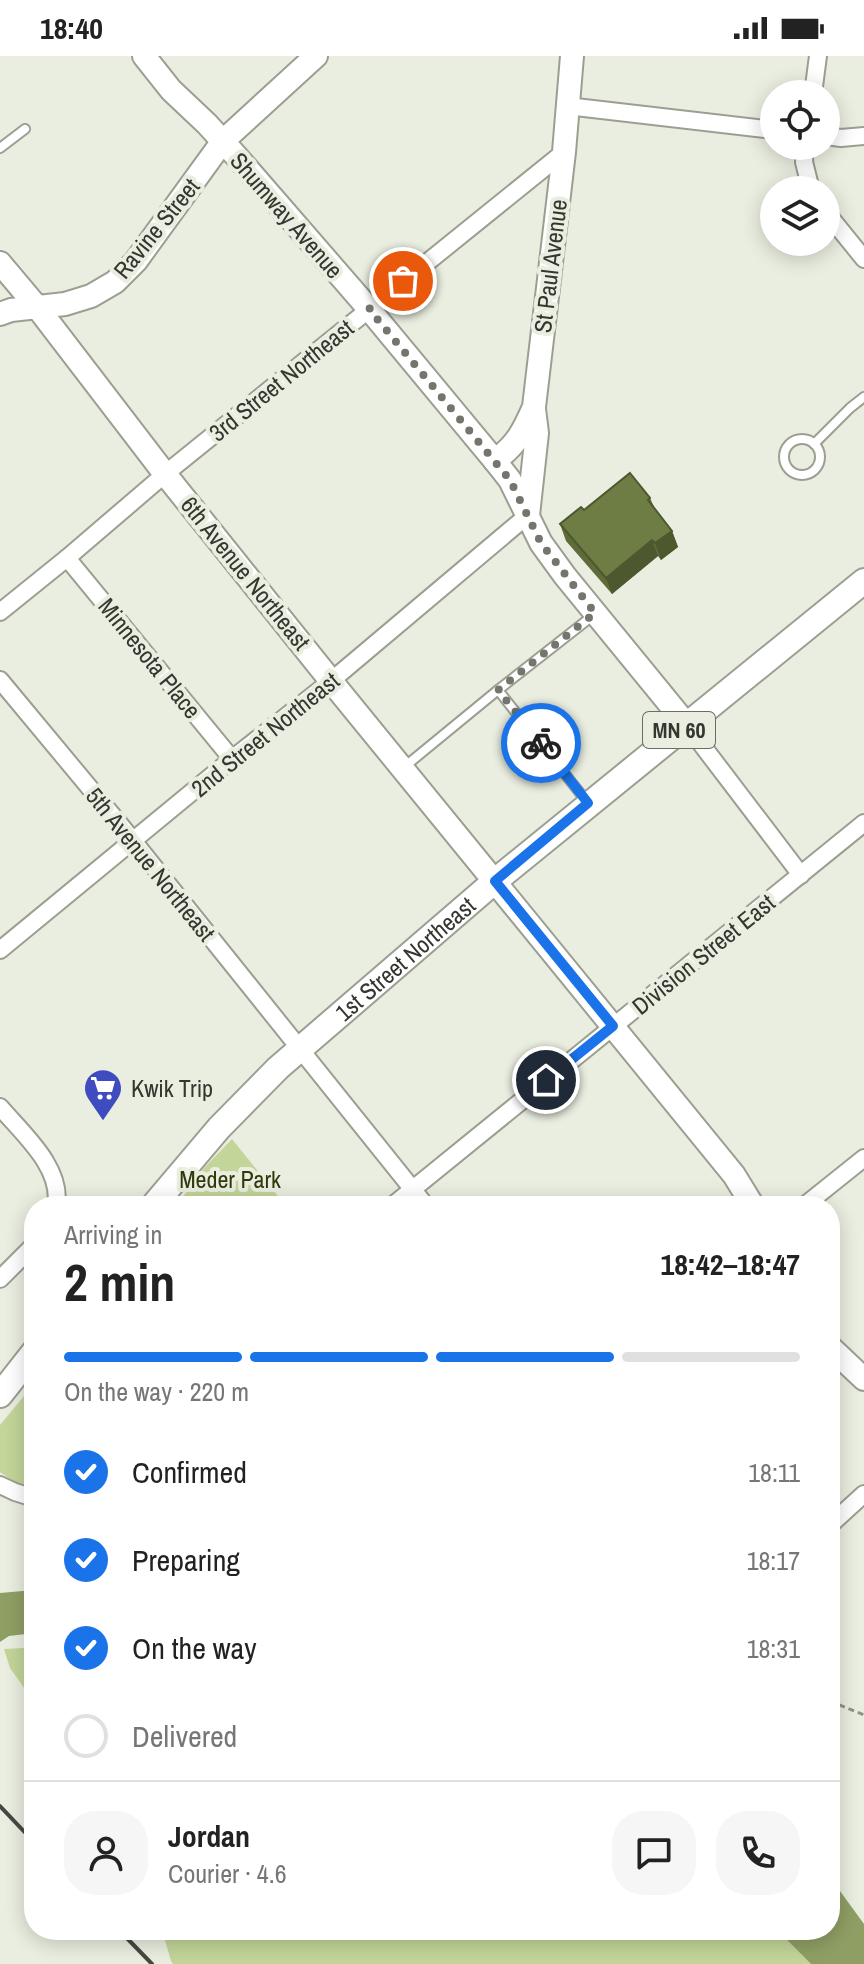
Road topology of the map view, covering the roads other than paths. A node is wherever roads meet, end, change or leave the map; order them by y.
1 (144, 56) edge
2 (316, 56) edge
3 (572, 56) edge
4 (818, 56) edge
5 (815, 80) edge
6 (567, 106) junction
7 (760, 128) edge
8 (25, 129) dead end
9 (864, 136) edge
10 (840, 138) edge
11 (223, 141) junction
12 (0, 148) edge
13 (564, 152) junction
14 (840, 229) edge
15 (864, 259) edge
16 (0, 263) edge
17 (37, 307) junction
18 (369, 309) junction
19 (0, 314) edge
20 (864, 397) edge
21 (534, 407) junction
22 (814, 444) junction
23 (495, 461) junction
24 (165, 474) junction
25 (528, 515) junction
26 (67, 558) junction
27 (864, 581) edge
28 (0, 612) edge
29 (595, 613) junction
30 (0, 680) edge
31 (331, 681) junction
32 (498, 690) junction
33 (686, 724) junction
34 (232, 759) junction
35 (402, 768) junction
36 (588, 803) junction
37 (864, 823) edge
38 (133, 842) junction
39 (801, 875) junction
40 (495, 881) junction
41 (0, 950) edge
42 (613, 1026) junction
43 (301, 1049) junction
44 (0, 1107) edge
45 (864, 1158) edge
46 (413, 1189) junction
47 (56, 1196) edge
48 (161, 1196) edge
49 (404, 1196) edge
50 (418, 1196) edge
51 (747, 1196) edge
52 (816, 1196) edge
53 (24, 1255) edge
54 (0, 1279) edge
55 (840, 1356) edge
56 (24, 1365) edge
57 (864, 1379) edge
58 (0, 1395) edge
59 (864, 1494) edge
60 (840, 1516) edge

1 - 11 street, Shumway Avenue
2 - 11 street, Ravine Street
3 - 6 street, St Paul Avenue
4 - 5 street
6 - 7 street
6 - 13 street, St Paul Avenue
8 - 12 lane
9 - 10 street
11 - 17 street, Ravine Street
11 - 18 street, Shumway Avenue
13 - 18 street, 3rd Street Northeast
13 - 21 street, St Paul Avenue
14 - 15 street
16 - 17 street, 6th Avenue Northeast
17 - 19 street, Ravine Street
17 - 24 street, 6th Avenue Northeast
18 - 23 street, Shumway Avenue
18 - 24 street, 3rd Street Northeast
20 - 22 lane
21 - 23 street, St Paul Avenue
21 - 25 street
22 - 22 lane
23 - 25 street, Shumway Avenue
24 - 26 street, 3rd Street Northeast
24 - 31 street, 6th Avenue Northeast
25 - 29 street, Shumway Avenue
25 - 31 street, 2nd Street Northeast
26 - 28 street, 3rd Street Northeast
26 - 34 street, Minnesota Place
27 - 33 main road, 1st Street Northeast / MN 60
29 - 32 lane
29 - 33 street, Shumway Avenue
30 - 38 street, 5th Avenue Northeast
31 - 34 street, 2nd Street Northeast
31 - 35 street, 6th Avenue Northeast
32 - 35 lane
32 - 36 lane
33 - 36 main road, 1st Street Northeast / MN 60
33 - 39 street, Shumway Avenue
34 - 38 street, 2nd Street Northeast
35 - 40 street, 6th Avenue Northeast
36 - 40 main road, 1st Street Northeast / MN 60
37 - 39 street, Division Street East
38 - 41 street, 2nd Street Northeast
38 - 43 street, 5th Avenue Northeast
39 - 42 street, Division Street East
40 - 42 street, 6th Avenue Northeast
40 - 43 main road, 1st Street Northeast / MN 60
42 - 46 street, Division Street East
42 - 51 street, 6th Avenue Northeast
43 - 46 street, 5th Avenue Northeast
43 - 48 main road, 1st Street Northeast / MN 60
44 - 47 street
45 - 52 street
46 - 49 street, Division Street East
46 - 50 street, 5th Avenue Northeast
53 - 54 street
55 - 57 street
56 - 58 main road
59 - 60 street

